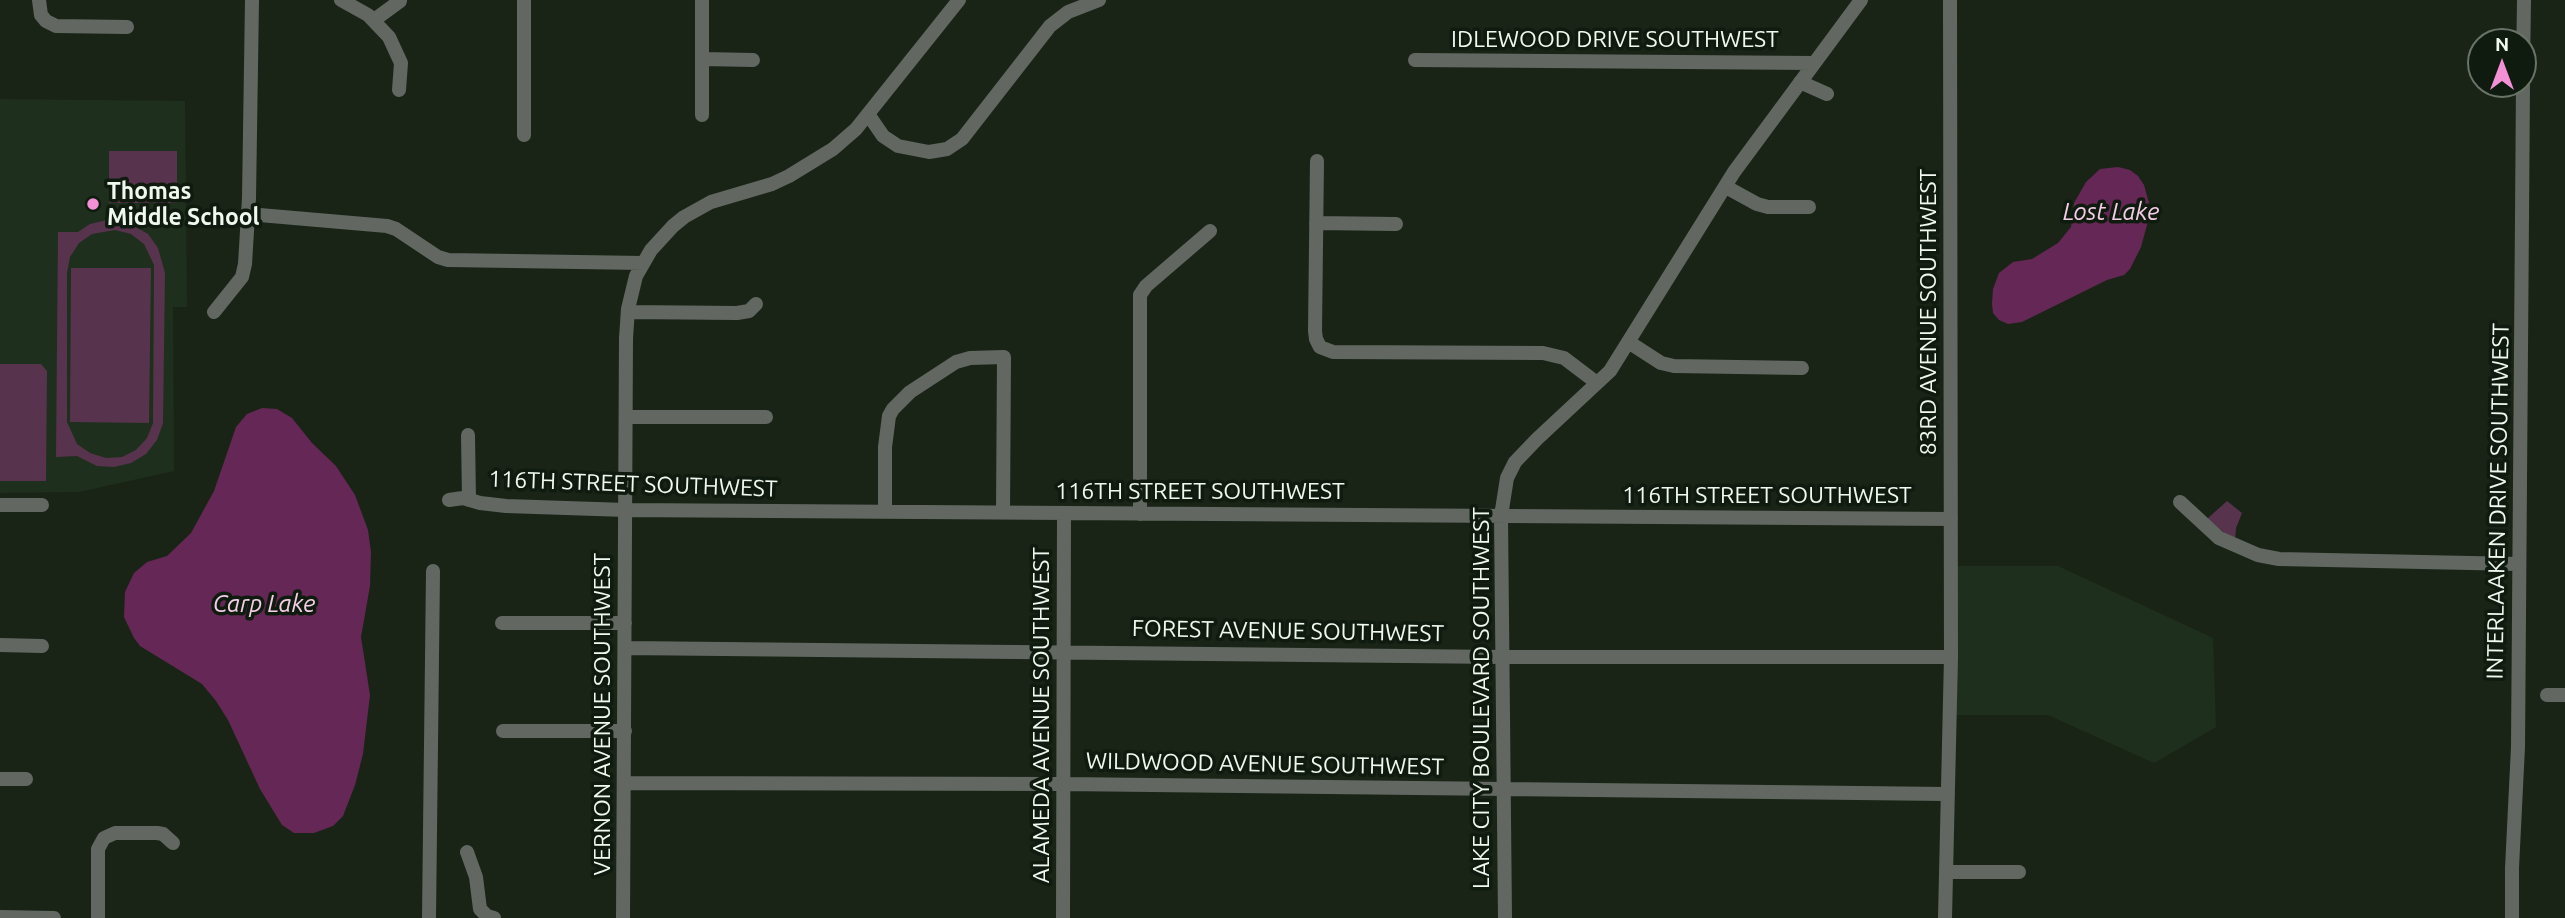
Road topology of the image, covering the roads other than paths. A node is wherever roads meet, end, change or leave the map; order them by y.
1 (39, 0) edge
2 (252, 0) edge
3 (341, 0) edge
4 (524, 0) edge
5 (702, 0) edge
6 (958, 0) edge
7 (1099, 0) edge
8 (1861, 0) edge
9 (1950, 0) edge
10 (2524, 0) edge
11 (400, 1) edge
12 (374, 20) junction
13 (127, 26) dead end
14 (2524, 28) edge
15 (703, 59) junction
16 (753, 60) dead end
17 (1415, 60) dead end
18 (1814, 63) junction
19 (1802, 83) junction
20 (399, 90) dead end
21 (1827, 94) dead end
22 (2523, 98) edge
23 (868, 114) junction
24 (702, 115) dead end
25 (524, 135) dead end
26 (1317, 160) dead end
27 (1726, 187) junction
28 (1809, 207) dead end
29 (248, 214) junction
30 (1316, 223) junction
31 (1396, 224) dead end
32 (1210, 231) dead end
33 (643, 263) junction
34 (757, 304) dead end
35 (214, 312) dead end
36 (628, 312) junction
37 (1630, 343) junction
38 (1802, 368) dead end
39 (1597, 383) junction
40 (626, 417) junction
41 (766, 417) dead end
42 (468, 435) dead end
43 (469, 499) junction
44 (449, 500) dead end
45 (2180, 502) dead end
46 (0, 505) edge
47 (42, 505) dead end
48 (625, 510) junction
49 (885, 512) junction
50 (1003, 512) junction
51 (1064, 513) junction
52 (1140, 513) junction
53 (1501, 516) junction
54 (1951, 519) junction
55 (2518, 564) junction
56 (433, 571) dead end
57 (502, 623) dead end
58 (625, 623) junction
59 (0, 645) edge
60 (42, 646) dead end
61 (625, 648) junction
62 (1064, 650) junction
63 (1503, 657) junction
64 (1951, 657) junction
65 (2547, 695) dead end
66 (2565, 695) edge
67 (503, 731) dead end
68 (625, 731) junction
69 (0, 779) edge
70 (26, 779) dead end
71 (625, 783) junction
72 (1063, 784) junction
73 (1504, 789) junction
74 (1946, 794) junction
75 (173, 843) dead end
76 (467, 852) dead end
77 (1946, 872) junction
78 (2019, 872) dead end
79 (0, 917) edge
80 (54, 918) edge
81 (98, 918) edge
82 (429, 918) edge
83 (494, 918) edge
84 (623, 918) edge
85 (1063, 918) edge
86 (1505, 918) edge
87 (1945, 918) edge
88 (2512, 918) edge

1 - 13 street
2 - 29 street
3 - 12 street
4 - 25 street
5 - 15 street
6 - 23 street, VERNON AVENUE SOUTHWEST
7 - 23 street
8 - 18 street
9 - 54 street, 83RD AVENUE SOUTHWEST
10 - 14 street
11 - 12 street
12 - 20 street
15 - 16 street
15 - 24 street
17 - 18 street, IDLEWOOD DRIVE SOUTHWEST
18 - 19 street
19 - 21 street
19 - 27 street
22 - 55 street, INTERLAAKEN DRIVE SOUTHWEST
23 - 33 street, VERNON AVENUE SOUTHWEST
26 - 30 street
27 - 28 street
27 - 37 street
29 - 33 street
29 - 35 street
30 - 31 street
30 - 39 street
32 - 52 street
33 - 36 street, VERNON AVENUE SOUTHWEST
34 - 36 street
36 - 40 street, VERNON AVENUE SOUTHWEST
37 - 38 street
37 - 39 street
39 - 53 street, LAKE CITY BOULEVARD SOUTHWEST
40 - 41 street
40 - 48 street, VERNON AVENUE SOUTHWEST
42 - 43 street
43 - 44 street, 116TH STREET SOUTHWEST
43 - 48 street, 116TH STREET SOUTHWEST
45 - 55 street
46 - 47 street
48 - 49 street, 116TH STREET SOUTHWEST
48 - 58 street, VERNON AVENUE SOUTHWEST
49 - 50 street, 116TH STREET SOUTHWEST
49 - 50 street
50 - 51 street, 116TH STREET SOUTHWEST
51 - 52 street, 116TH STREET SOUTHWEST
51 - 62 street, ALAMEDA AVENUE SOUTHWEST
52 - 53 street, 116TH STREET SOUTHWEST
53 - 54 street, 116TH STREET SOUTHWEST
53 - 63 street, LAKE CITY BOULEVARD SOUTHWEST
54 - 64 street, 83RD AVENUE SOUTHWEST
55 - 88 street, INTERLAAKEN DRIVE SOUTHWEST
56 - 82 street
57 - 58 street
58 - 61 street, VERNON AVENUE SOUTHWEST
59 - 60 street
61 - 62 street, FOREST AVENUE SOUTHWEST
61 - 68 street, VERNON AVENUE SOUTHWEST
62 - 63 street, FOREST AVENUE SOUTHWEST
62 - 72 street, ALAMEDA AVENUE SOUTHWEST
63 - 64 street, FOREST AVENUE SOUTHWEST
63 - 73 street, LAKE CITY BOULEVARD SOUTHWEST
64 - 74 street, 83RD AVENUE SOUTHWEST
65 - 66 street
67 - 68 street
68 - 71 street, VERNON AVENUE SOUTHWEST
69 - 70 street
71 - 72 street, WILDWOOD AVENUE SOUTHWEST
71 - 84 street, VERNON AVENUE SOUTHWEST
72 - 73 street, WILDWOOD AVENUE SOUTHWEST
72 - 85 street, ALAMEDA AVENUE SOUTHWEST
73 - 74 street, WILDWOOD AVENUE SOUTHWEST
73 - 86 street, LAKE CITY BOULEVARD SOUTHWEST
74 - 77 street, 83RD AVENUE SOUTHWEST
75 - 81 street
76 - 83 street
77 - 78 street
77 - 87 street, 83RD AVENUE SOUTHWEST
79 - 80 street

